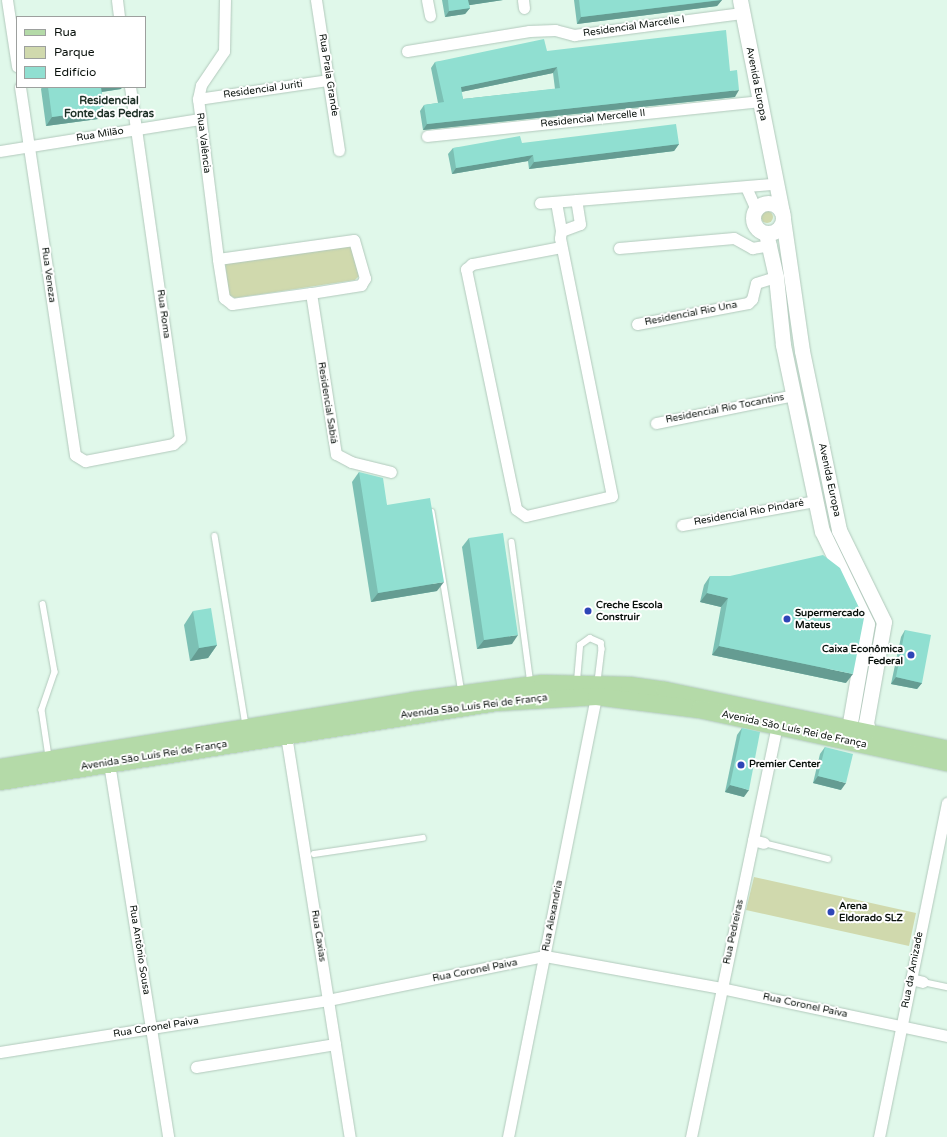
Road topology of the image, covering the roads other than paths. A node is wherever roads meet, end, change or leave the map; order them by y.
1 (7, 0) edge
2 (117, 0) edge
3 (225, 0) edge
4 (316, 0) edge
5 (427, 0) edge
6 (741, 7) edge
7 (118, 16) edge
8 (430, 16) dead end
9 (15, 33) edge
10 (16, 50) edge
11 (407, 51) dead end
12 (329, 80) junction
13 (20, 88) edge
14 (130, 88) edge
15 (198, 99) junction
16 (760, 100) junction
17 (200, 120) junction
18 (136, 130) junction
19 (427, 136) dead end
20 (29, 147) junction
21 (340, 150) dead end
22 (0, 151) edge
23 (774, 185) junction
24 (746, 186) junction
25 (576, 200) junction
26 (556, 202) junction
27 (540, 203) dead end
28 (761, 206) junction
29 (782, 216) junction
30 (561, 231) junction
31 (768, 239) junction
32 (561, 248) junction
33 (619, 248) dead end
34 (218, 259) junction
35 (776, 277) junction
36 (311, 293) junction
37 (637, 324) dead end
38 (794, 395) junction
39 (656, 423) dead end
40 (80, 460) joint
41 (390, 472) dead end
42 (816, 501) junction
43 (432, 511) edge
44 (682, 525) dead end
45 (215, 536) dead end
46 (512, 542) dead end
47 (867, 588) junction
48 (854, 596) junction
49 (43, 604) dead end
50 (576, 683) junction
51 (531, 684) junction
52 (597, 689) junction
53 (462, 693) junction
54 (777, 726) junction
55 (246, 727) junction
56 (869, 732) junction
57 (286, 735) junction
58 (850, 735) junction
59 (947, 749) edge
60 (50, 759) junction
61 (947, 762) edge
62 (109, 763) junction
63 (0, 767) edge
64 (0, 781) edge
65 (947, 803) edge
66 (423, 838) dead end
67 (759, 842) junction
68 (310, 855) junction
69 (828, 859) dead end
70 (545, 956) junction
71 (911, 980) junction
72 (924, 982) joint
73 (947, 987) edge
74 (721, 988) junction
75 (328, 1000) junction
76 (902, 1027) junction
77 (152, 1029) junction
78 (947, 1036) edge
79 (335, 1044) junction
80 (0, 1052) edge
81 (196, 1067) dead end
82 (168, 1137) edge
83 (350, 1137) edge
84 (508, 1137) edge
85 (691, 1137) edge
86 (879, 1137) edge

1 - 9 street
2 - 7 street
3 - 15 street, Rua Valência
4 - 12 street, Rua Praia Grande
5 - 8 street
6 - 11 street, Residencial Marcelle I
6 - 16 street, Avenida Europa
9 - 10 street
12 - 15 street, Residencial Juriti
12 - 21 street, Rua Praia Grande
13 - 20 street, Rua Veneza
14 - 18 street, Rua Roma
15 - 17 street, Rua Valência
16 - 19 street, Residencial Mercelle II
16 - 23 street, Avenida Europa
17 - 18 street, Rua Milão
17 - 34 street, Rua Valência
18 - 20 street, Rua Milão
18 - 40 street, Rua Roma
20 - 22 street, Rua Milão
20 - 40 street, Rua Veneza
23 - 24 street
23 - 28 street, Avenida Europa
23 - 29 street, Avenida Europa
24 - 25 street
24 - 28 street
25 - 26 street
25 - 30 street
26 - 27 street
26 - 30 street
28 - 29 street
28 - 31 street, Avenida Europa
29 - 31 street
29 - 47 street, Avenida Europa
30 - 32 street
31 - 33 street
31 - 35 street, Avenida Europa
32 - 32 street
34 - 36 street, Rua Valência
34 - 36 street
35 - 37 street, Residencial Rio Una
35 - 38 street, Avenida Europa
36 - 41 street, Residencial Sabiá
38 - 39 street, Residencial Rio Tocantins
38 - 42 street, Avenida Europa
42 - 44 street, Residencial Rio Pindaré
42 - 48 street, Avenida Europa
43 - 53 lane
45 - 55 lane
46 - 51 lane
47 - 48 street
47 - 56 street, Avenida Europa
48 - 58 street, Avenida Europa
49 - 60 lane
50 - 51 main road, Avenida São Luís Rei de França
50 - 52 main road, Avenida São Luís Rei de França
50 - 52 lane
51 - 53 main road, Avenida São Luís Rei de França
52 - 54 main road, Avenida São Luís Rei de França
52 - 57 main road, Avenida São Luís Rei de França
52 - 58 main road, Avenida São Luís Rei de França
52 - 70 street, Rua Alexandria
53 - 55 main road, Avenida São Luís Rei de França
54 - 58 main road, Avenida São Luís Rei de França
54 - 67 street, Rua Pedreiras
55 - 60 main road, Avenida São Luís Rei de França
56 - 58 main road, Avenida São Luís Rei de França
56 - 59 main road, Avenida São Luís Rei de França
57 - 62 main road, Avenida São Luís Rei de França
57 - 68 street, Rua Caxias
58 - 61 main road, Avenida São Luís Rei de França
60 - 63 main road, Avenida São Luís Rei de França
62 - 64 main road, Avenida São Luís Rei de França
62 - 77 street, Rua Antônio Sousa
65 - 71 street, Rua da Amizade
66 - 68 lane
67 - 69 lane
67 - 74 street, Rua Pedreiras
68 - 75 street, Rua Caxias
70 - 74 street, Rua Coronel Paiva
70 - 75 street, Rua Coronel Paiva
70 - 84 street, Rua Alexandria
71 - 72 street
71 - 76 street, Rua da Amizade
72 - 73 lane
74 - 76 street, Rua Coronel Paiva
74 - 85 street, Rua Pedreiras
75 - 77 street, Rua Coronel Paiva
75 - 79 street, Rua Caxias
76 - 78 street, Rua Coronel Paiva
76 - 86 street, Rua da Amizade
77 - 80 street, Rua Coronel Paiva
77 - 82 street, Rua Antônio Sousa
79 - 81 street
79 - 83 street, Rua Caxias

